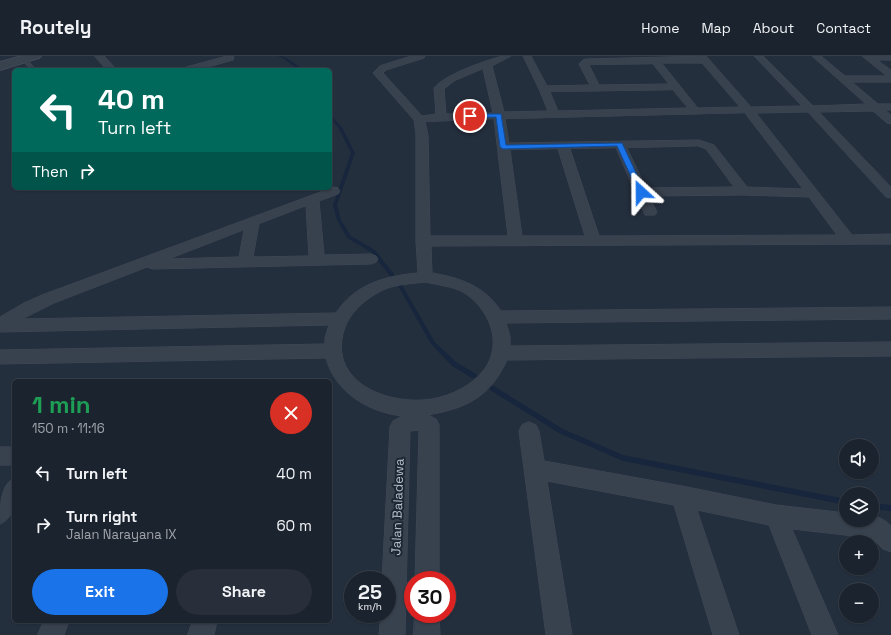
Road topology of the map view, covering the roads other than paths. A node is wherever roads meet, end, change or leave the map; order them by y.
1 (99, 56) edge
2 (421, 56) edge
3 (508, 56) edge
4 (527, 56) edge
5 (758, 56) edge
6 (816, 56) edge
7 (866, 57) edge
8 (891, 57) edge
9 (30, 58) edge
10 (230, 58) dead end
11 (702, 58) edge
12 (655, 60) junction
13 (0, 66) edge
14 (487, 66) junction
15 (33, 68) edge
16 (110, 68) edge
17 (194, 68) edge
18 (891, 75) edge
19 (843, 79) junction
20 (891, 79) edge
21 (676, 87) junction
22 (596, 88) junction
23 (544, 89) junction
24 (876, 107) junction
25 (891, 107) edge
26 (810, 109) junction
27 (748, 110) junction
28 (695, 111) junction
29 (554, 114) junction
30 (499, 115) junction
31 (441, 117) junction
32 (419, 119) junction
33 (891, 121) edge
34 (620, 144) junction
35 (563, 146) junction
36 (503, 147) junction
37 (334, 190) dead end
38 (743, 191) junction
39 (641, 192) junction
40 (812, 193) junction
41 (891, 194) edge
42 (312, 199) junction
43 (650, 212) dead end
44 (253, 221) junction
45 (848, 239) junction
46 (891, 239) edge
47 (423, 241) junction
48 (516, 241) junction
49 (594, 241) junction
50 (371, 259) dead end
51 (317, 260) junction
52 (246, 262) junction
53 (141, 264) junction
54 (425, 277) junction
55 (891, 313) edge
56 (497, 317) junction
57 (339, 319) junction
58 (0, 326) edge
59 (891, 349) edge
60 (332, 351) junction
61 (501, 353) junction
62 (0, 357) edge
63 (529, 431) dead end
64 (0, 456) edge
65 (12, 456) edge
66 (535, 469) junction
67 (12, 492) edge
68 (682, 496) junction
69 (0, 513) edge
70 (776, 516) junction
71 (891, 541) edge
72 (427, 571) edge
73 (56, 623) edge
74 (204, 623) edge
75 (427, 623) edge
76 (51, 635) edge
77 (201, 635) edge
78 (392, 635) edge
79 (427, 635) edge
80 (559, 635) edge
81 (726, 635) edge
82 (826, 635) edge

1 - 16 street
2 - 32 street
3 - 14 street
4 - 23 street
5 - 26 street
6 - 19 street
7 - 8 street
7 - 18 street
9 - 13 street
9 - 15 lane
10 - 17 street
11 - 12 street
11 - 27 street
12 - 21 street
12 - 22 street
14 - 30 street
14 - 31 street
19 - 20 street
19 - 24 street
21 - 22 street
21 - 28 street
22 - 23 street
23 - 29 street
24 - 25 street
24 - 26 street
24 - 33 street
26 - 27 street
26 - 41 street
27 - 28 street
27 - 40 street
28 - 29 street
29 - 30 street
30 - 31 street
30 - 36 street
31 - 32 street
32 - 47 street
34 - 35 street
34 - 38 street
34 - 39 street
35 - 36 street
35 - 49 street
36 - 48 street
37 - 42 street
38 - 39 street
38 - 40 street
39 - 43 street
40 - 45 street
42 - 44 street
42 - 51 street
44 - 52 street
44 - 53 street
45 - 46 street
45 - 49 street
47 - 48 street
47 - 54 street
48 - 49 street
50 - 51 street
51 - 52 street
52 - 53 street
53 - 58 street
54 - 56 street
54 - 57 street
55 - 56 street
56 - 61 street
57 - 58 street
57 - 60 street
59 - 61 street
60 - 61 street
60 - 62 street
63 - 66 street
64 - 65 street
66 - 68 street
66 - 80 street
67 - 69 street
68 - 70 street
68 - 81 street
70 - 71 street
70 - 82 street
72 - 78 street, Jalan Baladewa
73 - 76 street
74 - 77 street
75 - 79 street

